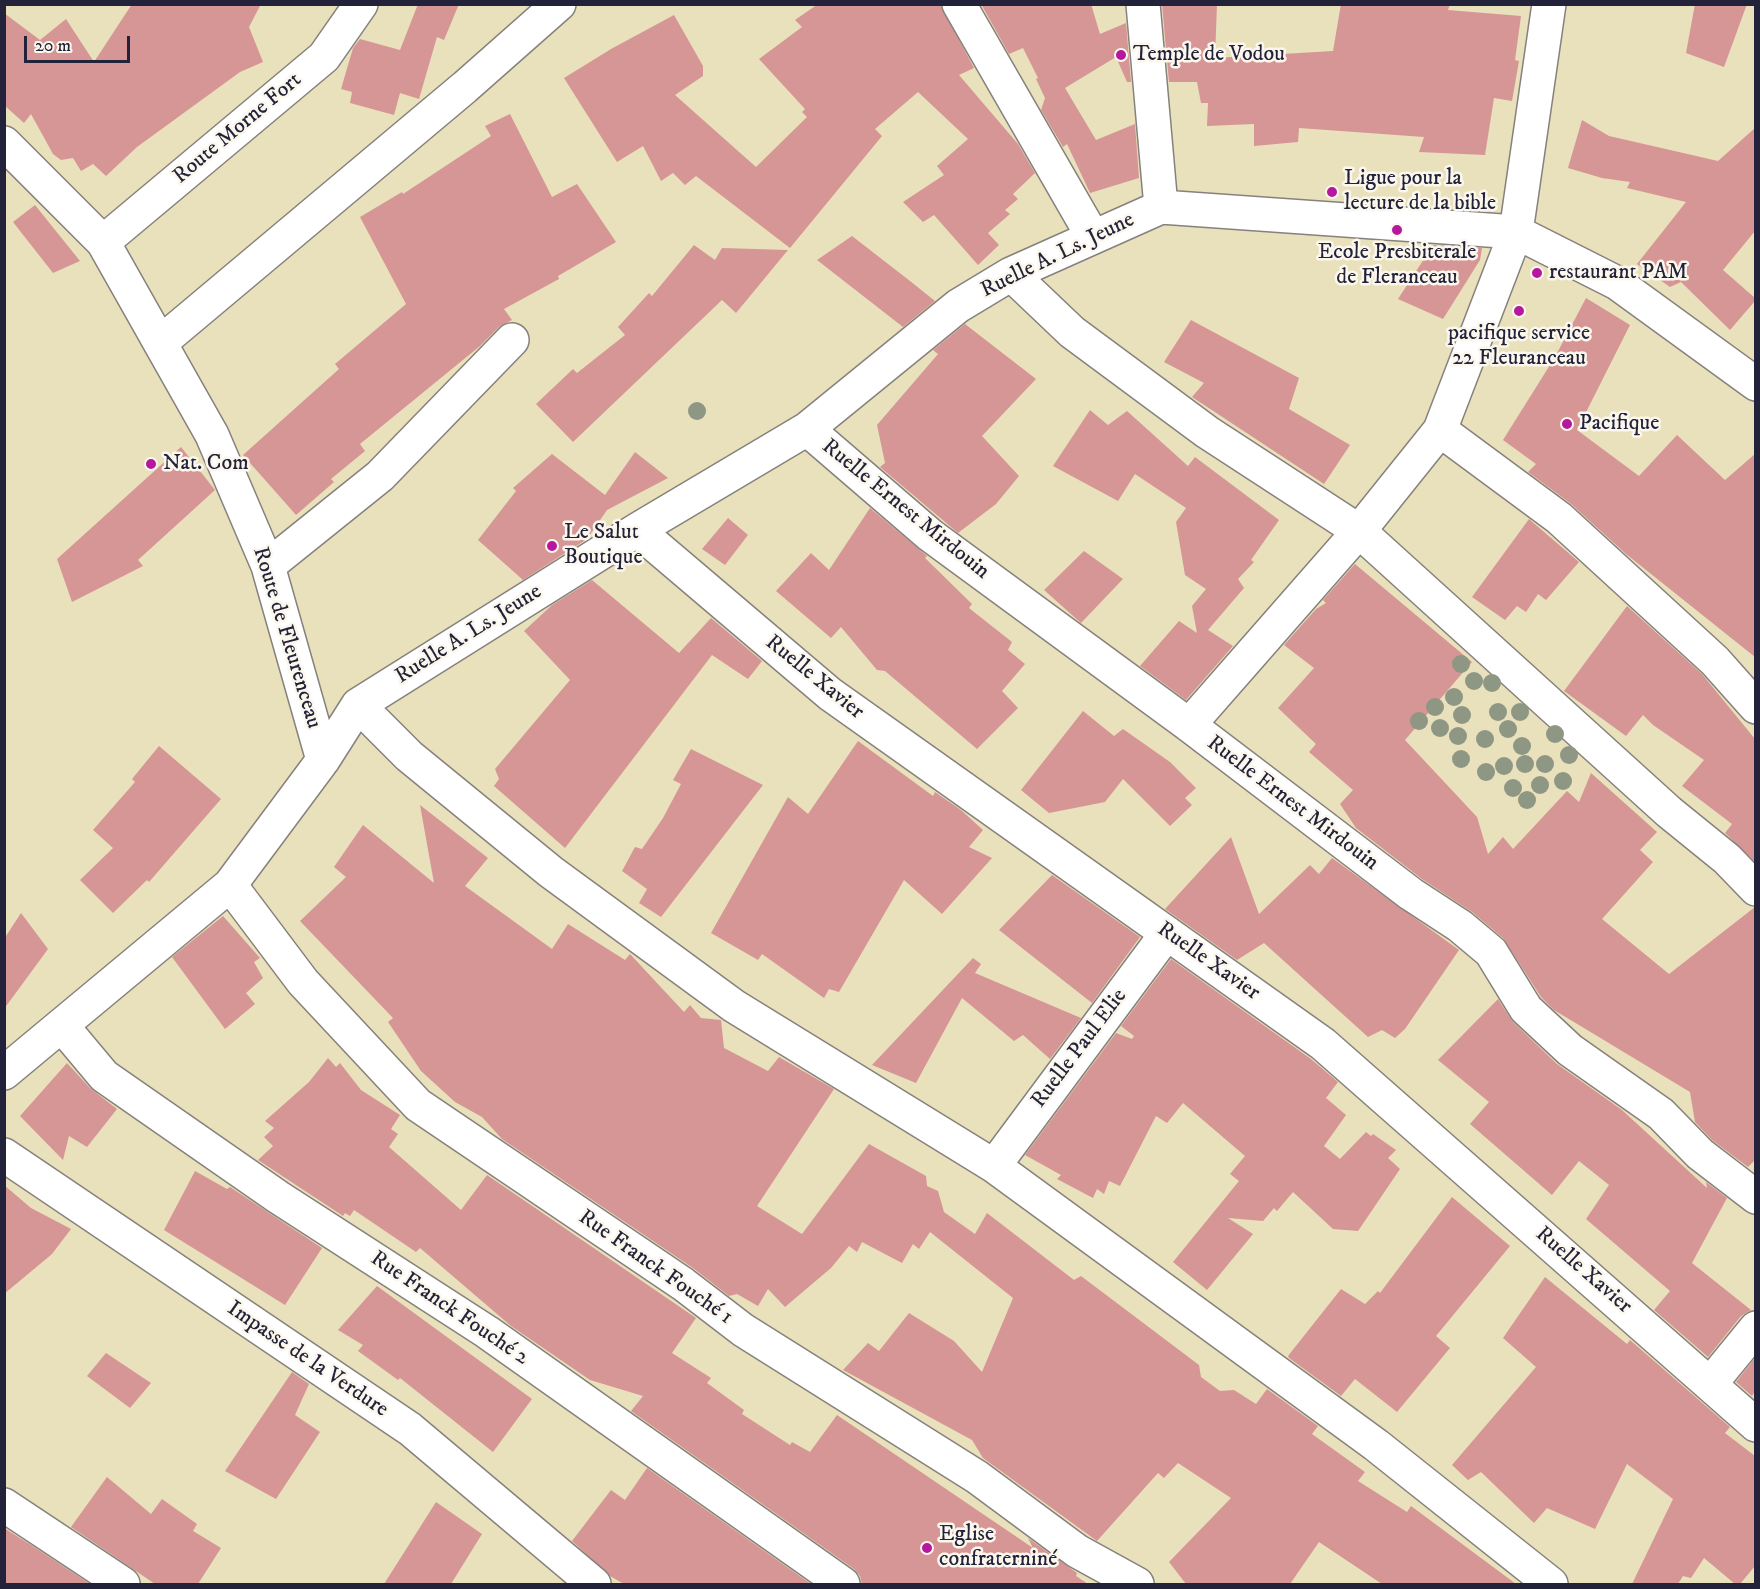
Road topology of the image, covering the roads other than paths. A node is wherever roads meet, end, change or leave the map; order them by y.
1 (362, 4) edge
2 (559, 4) edge
3 (959, 4) edge
4 (1143, 4) edge
5 (1549, 4) edge
6 (4, 143) edge
7 (1161, 207) junction
8 (1516, 232) junction
9 (1093, 237) junction
10 (103, 242) junction
11 (1011, 274) junction
12 (512, 340) dead end
13 (160, 343) junction
14 (1755, 384) edge
15 (807, 429) junction
16 (1440, 430) junction
17 (637, 530) junction
18 (1359, 531) junction
19 (268, 566) junction
20 (358, 705) junction
21 (1755, 707) edge
22 (1189, 725) junction
23 (323, 760) junction
24 (230, 885) junction
25 (1755, 889) edge
26 (1167, 933) junction
27 (63, 1027) junction
28 (4, 1073) edge
29 (4, 1155) edge
30 (994, 1166) junction
31 (1754, 1193) edge
32 (1755, 1329) edge
33 (1711, 1383) junction
34 (1755, 1425) edge
35 (4, 1505) edge
36 (123, 1584) edge
37 (594, 1584) edge
38 (843, 1584) edge
39 (1137, 1584) edge
40 (1551, 1584) edge

1 - 10 street, Route Morne Fort
2 - 13 street
3 - 9 street
4 - 7 street
5 - 8 street
6 - 10 street, Route de Fleurenceau
7 - 8 street, Ruelle A. Ls. Jeune
7 - 9 street, Ruelle A. Ls. Jeune
8 - 14 street, Ruelle A. Ls. Jeune
8 - 16 street
9 - 11 street, Ruelle A. Ls. Jeune
10 - 13 street, Route de Fleurenceau
11 - 15 street, Ruelle A. Ls. Jeune
11 - 18 street
12 - 19 street
13 - 19 street, Route de Fleurenceau
15 - 17 street, Ruelle A. Ls. Jeune
15 - 22 street, Ruelle Ernest Mirdouin
16 - 18 street
16 - 21 street
17 - 20 street, Ruelle A. Ls. Jeune
17 - 26 street, Ruelle Xavier
18 - 22 street
18 - 25 street
19 - 23 street, Route de Fleurenceau
20 - 23 street, Ruelle A. Ls. Jeune
20 - 30 street
22 - 31 street, Ruelle Ernest Mirdouin
23 - 24 street, Route de Fleurenceau
24 - 27 street, Route de Fleurenceau
24 - 39 street, Rue Franck Fouché 1
26 - 30 street, Ruelle Paul Elie
26 - 33 street, Ruelle Xavier
27 - 28 street, Route de Fleurenceau
27 - 38 street, Rue Franck Fouché 2
29 - 37 street, Impasse de la Verdure
30 - 40 street
32 - 33 street
33 - 34 street, Ruelle Xavier
35 - 36 street

